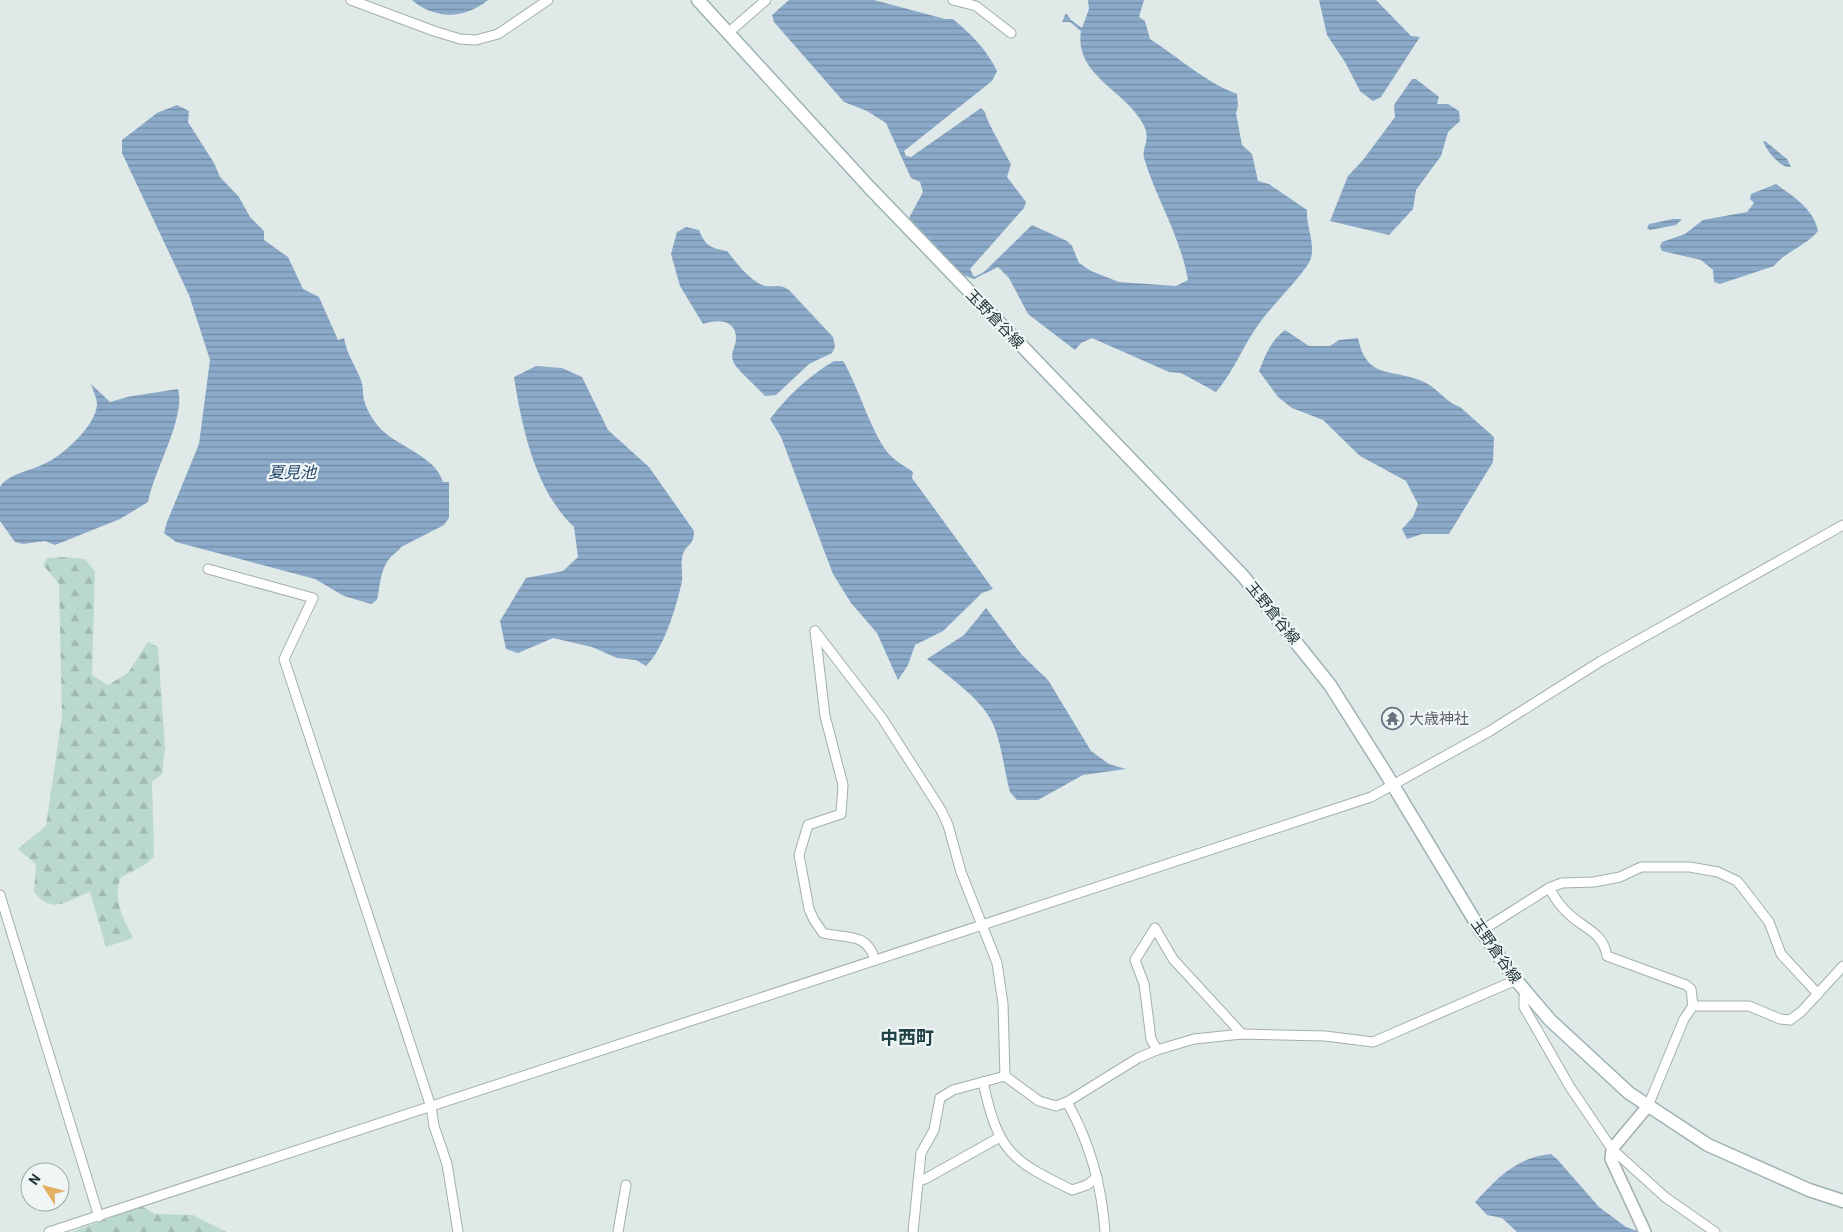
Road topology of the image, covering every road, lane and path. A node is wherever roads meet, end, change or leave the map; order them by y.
1 (351, 0) edge
2 (548, 0) edge
3 (698, 0) edge
4 (766, 0) edge
5 (953, 0) edge
6 (1010, 33) dead end
7 (728, 34) junction
8 (1843, 525) edge
9 (208, 569) dead end
10 (1393, 785) junction
11 (1549, 888) junction
12 (0, 895) edge
13 (983, 926) junction
14 (1481, 931) junction
15 (875, 960) junction
16 (1843, 966) edge
17 (1516, 980) junction
18 (1526, 993) junction
19 (1818, 994) junction
20 (1693, 1006) junction
21 (1242, 1034) junction
22 (1157, 1050) junction
23 (1005, 1076) junction
24 (983, 1082) junction
25 (1067, 1102) junction
26 (1648, 1106) junction
27 (431, 1107) junction
28 (1000, 1137) junction
29 (1612, 1149) junction
30 (1097, 1177) junction
31 (918, 1181) junction
32 (626, 1185) dead end
33 (1843, 1201) edge
34 (99, 1217) junction
35 (49, 1232) edge
36 (458, 1232) edge
37 (618, 1232) edge
38 (914, 1232) edge
39 (1105, 1232) edge
40 (1645, 1232) edge
41 (1715, 1232) edge

1 - 2 street
3 - 7 main road, 玉野倉谷線
4 - 7 street
5 - 6 street
7 - 10 main road, 玉野倉谷線
8 - 10 street
9 - 27 street
10 - 13 street
10 - 14 main road, 玉野倉谷線
11 - 14 street
11 - 19 street
11 - 20 street
12 - 34 street
13 - 15 street
13 - 15 street
13 - 23 street
14 - 17 main road, 玉野倉谷線
15 - 27 street
16 - 19 street
17 - 18 main road, 玉野倉谷線
17 - 21 street
18 - 26 main road, 玉野倉谷線
18 - 29 street
19 - 20 street
20 - 26 street
21 - 22 street
21 - 22 street
22 - 25 street
23 - 24 street
23 - 25 street
24 - 28 street
24 - 31 street
25 - 30 street
26 - 29 street
26 - 33 main road, 玉野倉谷線
27 - 34 street
27 - 36 street
28 - 30 street
28 - 31 street
29 - 40 street
29 - 41 street
30 - 39 street
31 - 38 street
32 - 37 street
34 - 35 street

